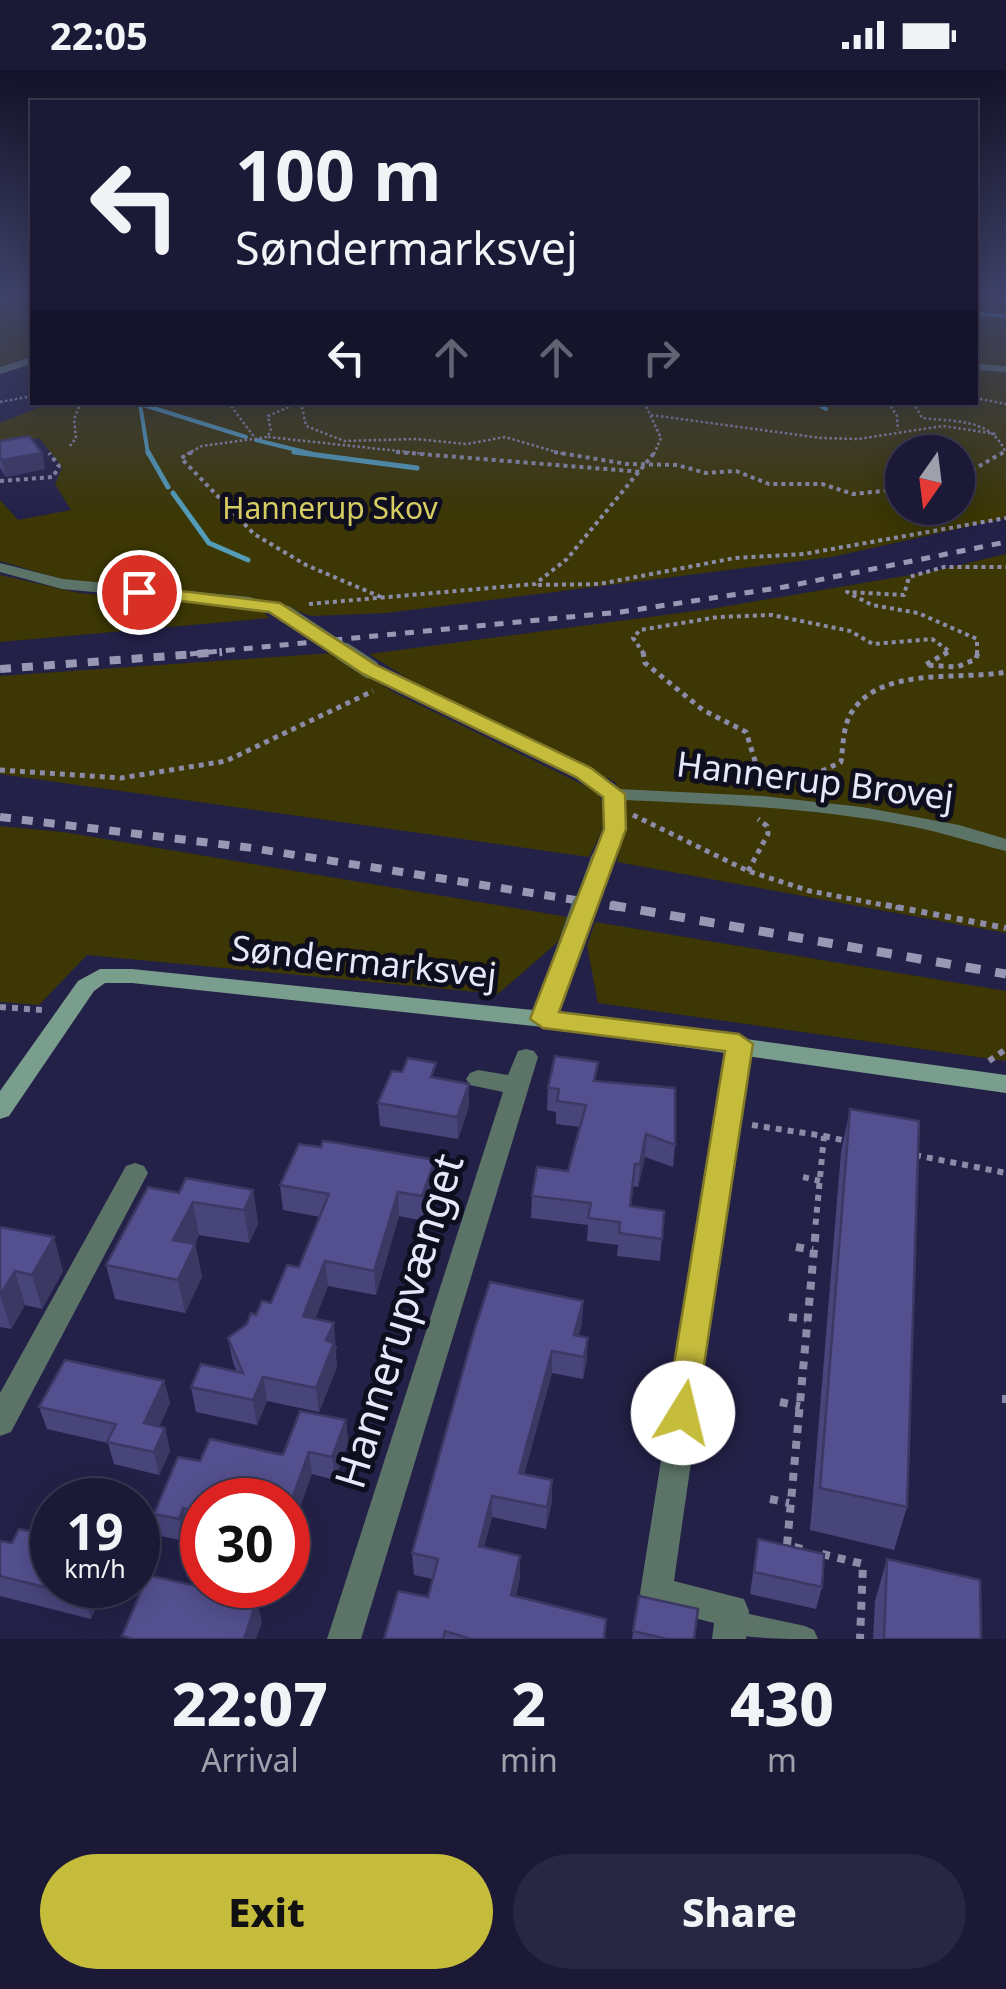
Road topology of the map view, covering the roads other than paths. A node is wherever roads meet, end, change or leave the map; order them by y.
1 (0, 566) edge
2 (615, 802) junction
3 (1006, 845) edge
4 (543, 1019) junction
5 (739, 1044) junction
6 (526, 1056) dead end
7 (478, 1079) dead end
8 (1006, 1084) edge
9 (517, 1086) junction
10 (0, 1110) edge
11 (136, 1174) dead end
12 (0, 1422) edge
13 (730, 1631) edge
14 (344, 1639) edge
15 (805, 1639) edge

1 - 2 street, bridge
2 - 3 street, Hannerup Brovej
2 - 4 street, bridge
4 - 5 street, Søndermarksvej
4 - 10 street, Søndermarksvej
5 - 8 street, Søndermarksvej
5 - 13 street
6 - 9 street, Hannerupvænget
7 - 9 street
9 - 14 street, Hannerupvænget
11 - 12 street
13 - 15 lane

